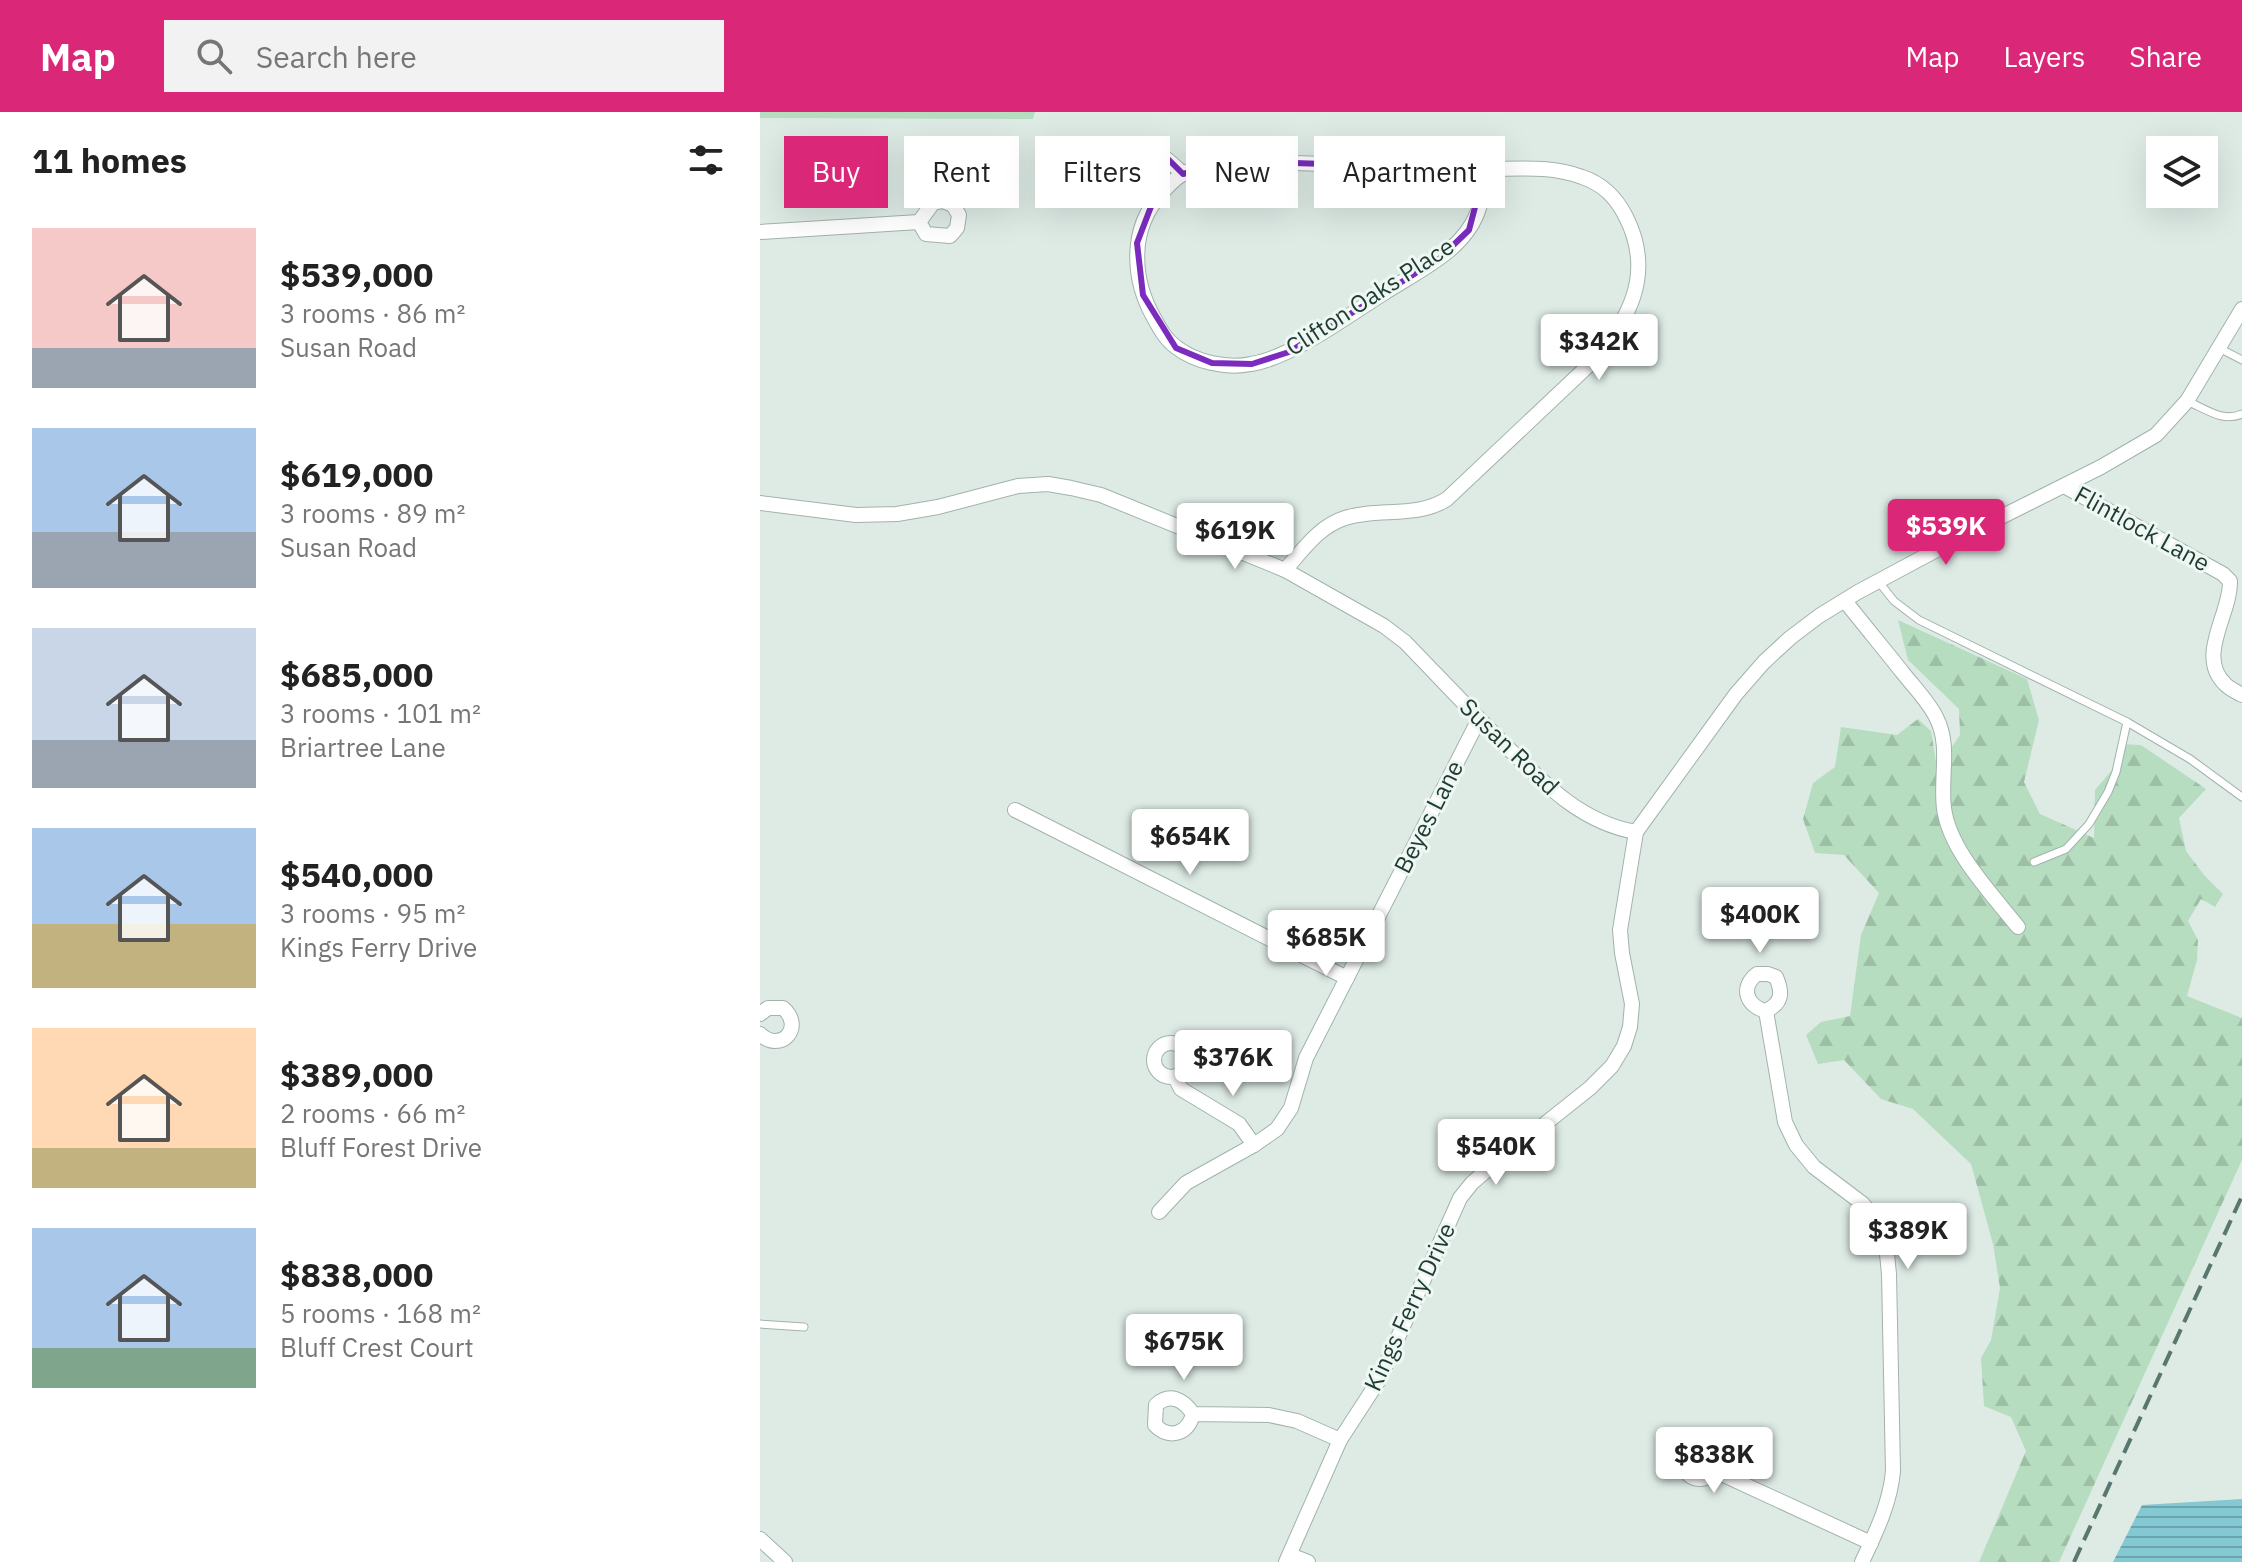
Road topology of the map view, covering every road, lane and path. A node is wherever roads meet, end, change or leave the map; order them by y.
1 (1170, 161) edge
2 (1314, 164) edge
3 (1505, 169) edge
4 (1183, 174) junction
5 (1170, 187) edge
6 (1150, 208) edge
7 (1478, 208) edge
8 (919, 222) dead end
9 (760, 232) edge
10 (2242, 309) edge
11 (2219, 348) junction
12 (2242, 360) edge
13 (2187, 401) junction
14 (2242, 414) edge
15 (2064, 486) junction
16 (760, 503) edge
17 (1285, 570) junction
18 (1878, 581) junction
19 (1845, 601) junction
20 (2242, 695) edge
21 (1479, 719) junction
22 (2127, 722) junction
23 (2242, 797) edge
24 (1015, 810) dead end
25 (1636, 832) junction
26 (2034, 862) dead end
27 (2018, 927) dead end
28 (1347, 978) junction
29 (1766, 1011) dead end
30 (760, 1014) edge
31 (760, 1034) edge
32 (1175, 1077) dead end
33 (1254, 1145) junction
34 (1159, 1212) dead end
35 (760, 1324) edge
36 (804, 1327) dead end
37 (1193, 1414) dead end
38 (1340, 1440) junction
39 (1715, 1471) dead end
40 (760, 1539) edge
41 (1871, 1543) junction
42 (1288, 1558) edge
43 (785, 1562) edge
44 (1308, 1562) edge
45 (1862, 1562) edge

1 - 4 street
2 - 4 street, Clifton Oaks Place
3 - 17 street, Clifton Oaks Place
4 - 5 street, Clifton Oaks Place
6 - 7 street, Clifton Oaks Place
8 - 9 street
10 - 11 street
11 - 12 lane
11 - 13 street
13 - 14 lane
13 - 15 street
15 - 18 street
15 - 20 street, Flintlock Lane
16 - 17 street, Susan Road
17 - 21 street, Susan Road
18 - 19 street
18 - 22 lane
19 - 25 street
19 - 27 street
21 - 25 street, Susan Road
21 - 28 street, Beyes Lane
22 - 23 lane
22 - 26 lane
24 - 28 street
25 - 38 street, Kings Ferry Drive
28 - 33 street, Beyes Lane
29 - 41 street
30 - 31 street
32 - 33 street
33 - 34 street, Beyes Lane
35 - 36 lane
37 - 38 street
38 - 42 street, Kings Ferry Drive
39 - 41 street
40 - 43 street
41 - 45 street
42 - 44 street

